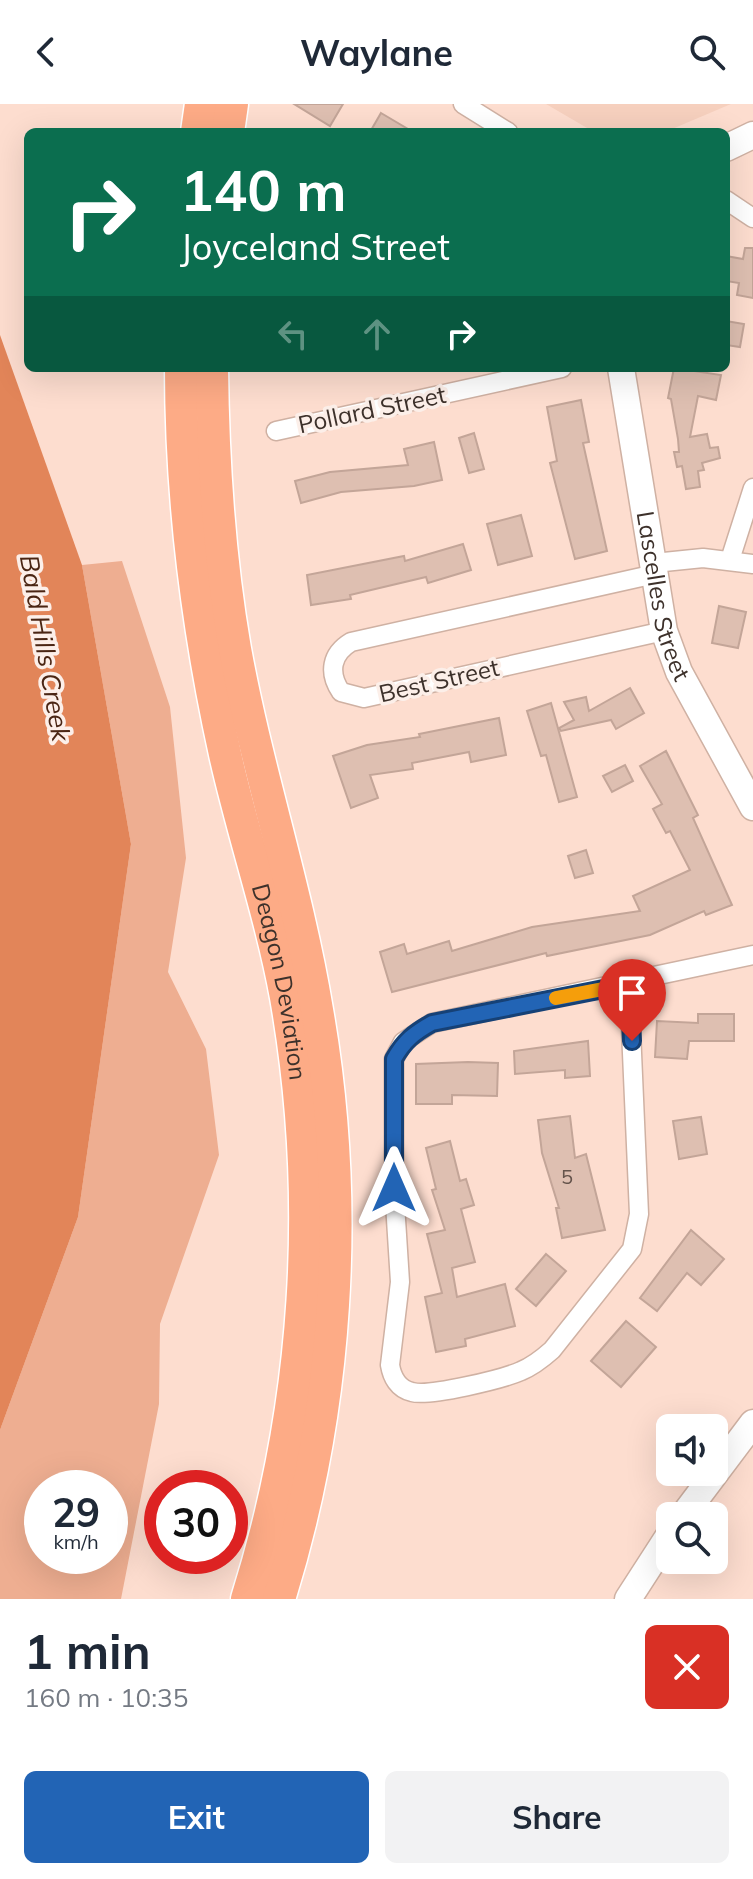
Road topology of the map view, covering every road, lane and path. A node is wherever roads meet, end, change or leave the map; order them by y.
1 (201, 104) edge
2 (232, 104) edge
3 (463, 104) edge
4 (198, 128) edge
5 (229, 128) edge
6 (502, 128) edge
7 (753, 135) edge
8 (730, 146) edge
9 (730, 203) edge
10 (753, 218) edge
11 (181, 372) edge
12 (212, 372) edge
13 (544, 372) edge
14 (622, 372) edge
15 (276, 431) dead end
16 (753, 488) edge
17 (730, 560) junction
18 (753, 564) edge
19 (654, 569) junction
20 (664, 631) junction
21 (753, 807) edge
22 (753, 955) edge
23 (629, 984) junction
24 (753, 1423) edge
25 (694, 1502) edge
26 (656, 1556) edge
27 (247, 1599) edge
28 (279, 1599) edge
29 (628, 1599) edge

1 - 4 highway
2 - 5 highway
3 - 6 street
7 - 8 street
9 - 10 street
11 - 27 highway, Deagon Deviation
12 - 28 highway, Deagon Deviation
13 - 15 street, Pollard Street
14 - 19 street, Lascelles Street
16 - 17 street
17 - 18 street
17 - 19 street
19 - 20 street, Lascelles Street
19 - 20 street, Best Street
20 - 21 street, Lascelles Street
22 - 23 street
23 - 23 street
24 - 25 street
26 - 29 street

